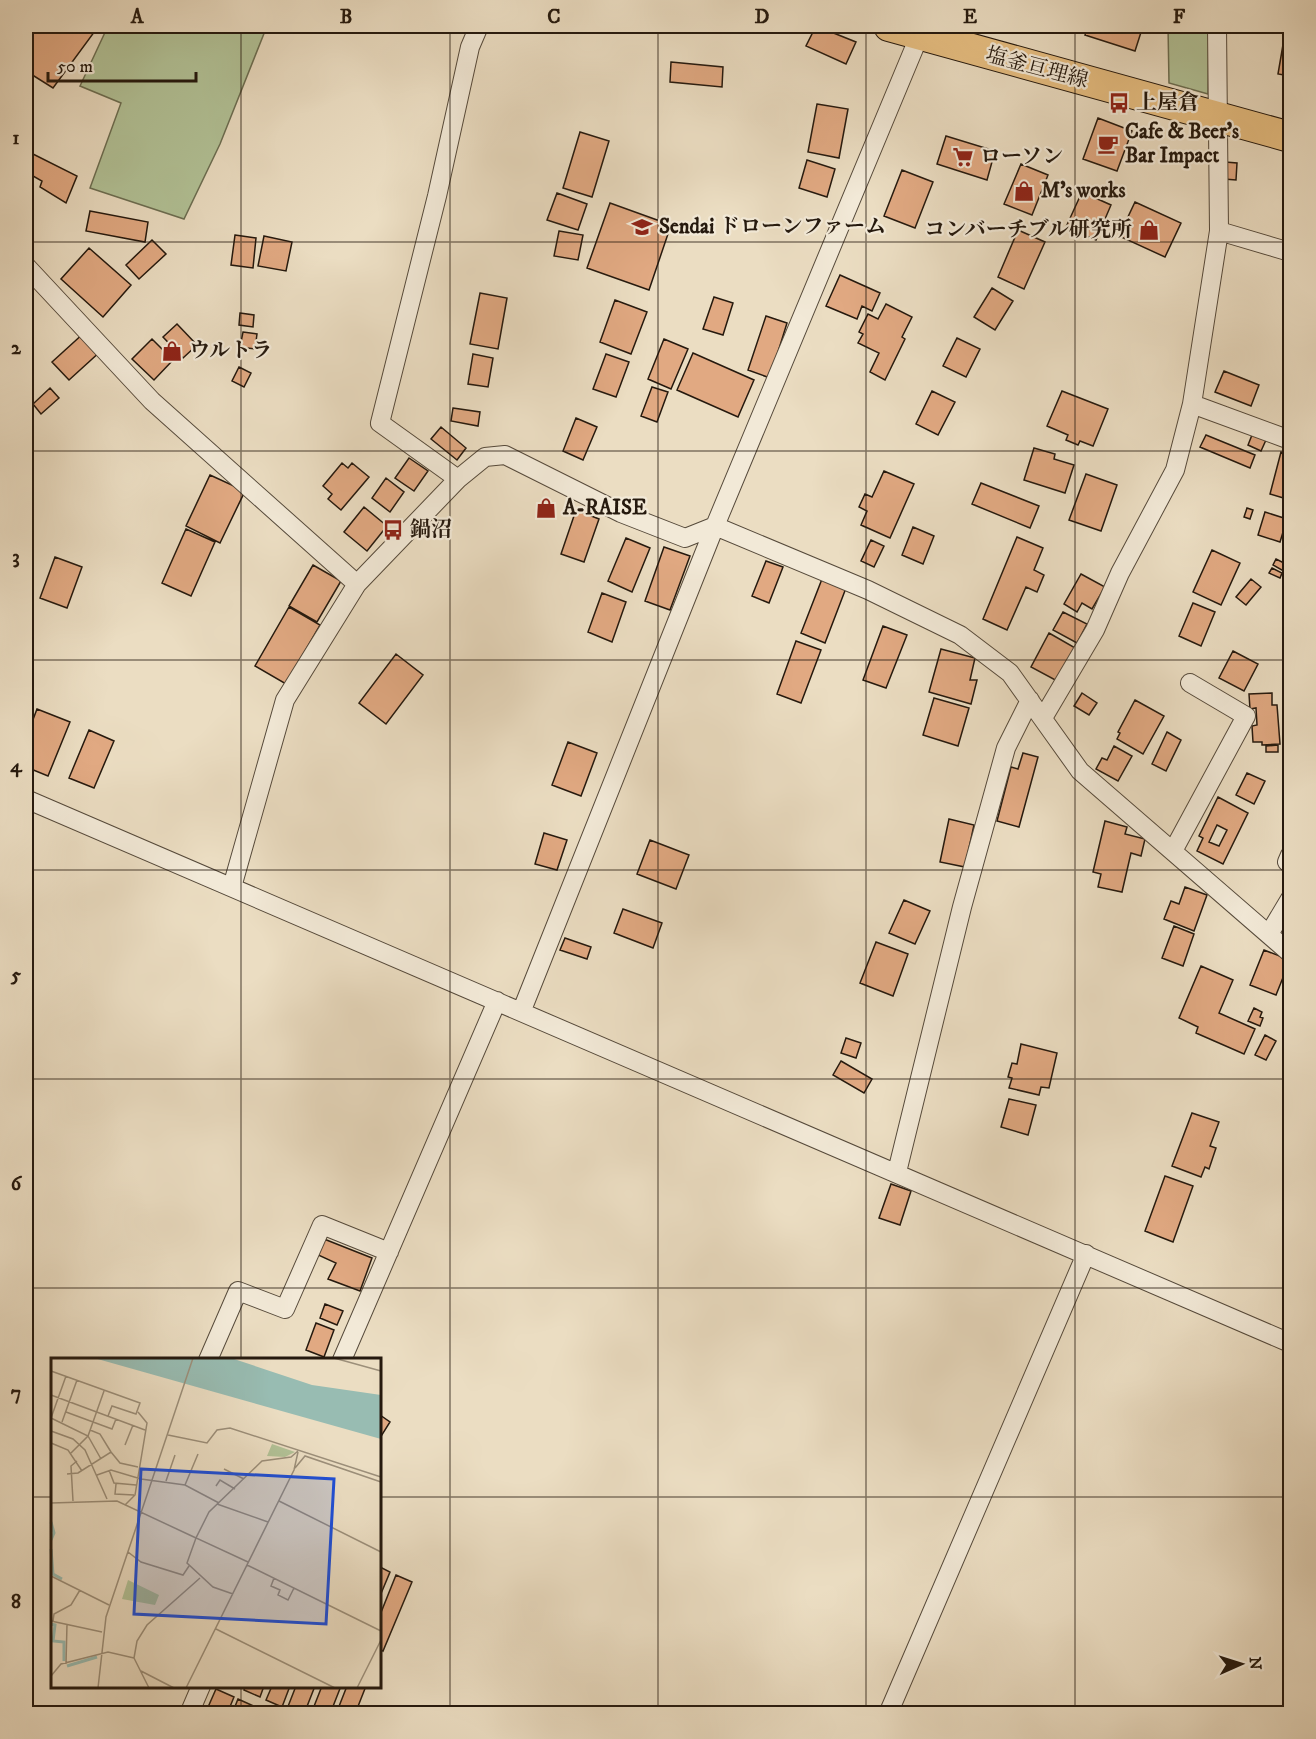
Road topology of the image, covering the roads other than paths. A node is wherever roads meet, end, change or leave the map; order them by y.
1 (478, 26) edge
2 (889, 26) edge
3 (1217, 26) edge
4 (922, 30) edge
5 (1216, 117) junction
6 (1290, 137) edge
7 (1220, 231) junction
8 (1290, 252) edge
9 (26, 266) edge
10 (1192, 404) junction
11 (1290, 440) edge
12 (458, 479) junction
13 (715, 526) junction
14 (357, 584) junction
15 (1190, 683) dead end
16 (1030, 700) junction
17 (1043, 718) junction
18 (26, 799) edge
19 (1173, 851) junction
20 (1290, 855) edge
21 (1290, 864) edge
22 (232, 887) junction
23 (1290, 899) edge
24 (1269, 934) junction
25 (1290, 953) edge
26 (496, 1000) junction
27 (522, 1010) junction
28 (897, 1172) junction
29 (388, 1252) junction
30 (1086, 1254) junction
31 (1290, 1343) edge
32 (208, 1358) edge
33 (342, 1358) edge
34 (200, 1688) edge
35 (189, 1713) edge
36 (888, 1713) edge

1 - 12 street
2 - 4 main road, 塩釜亘理線
3 - 5 street
4 - 5 main road, 塩釜亘理線
4 - 13 street
5 - 6 main road, 塩釜亘理線
5 - 7 street
7 - 8 street
7 - 10 street
9 - 14 street
10 - 11 street
10 - 17 street
12 - 13 street
12 - 14 street
13 - 16 street
13 - 27 street
14 - 22 street
15 - 19 street
16 - 17 street
16 - 28 street
17 - 19 street
18 - 22 street
19 - 24 street
20 - 21 street
22 - 26 street
23 - 24 street
24 - 25 street
26 - 27 street
26 - 29 street
27 - 28 street
28 - 30 street
29 - 32 street
29 - 33 street
30 - 31 street
30 - 36 street
34 - 35 street

